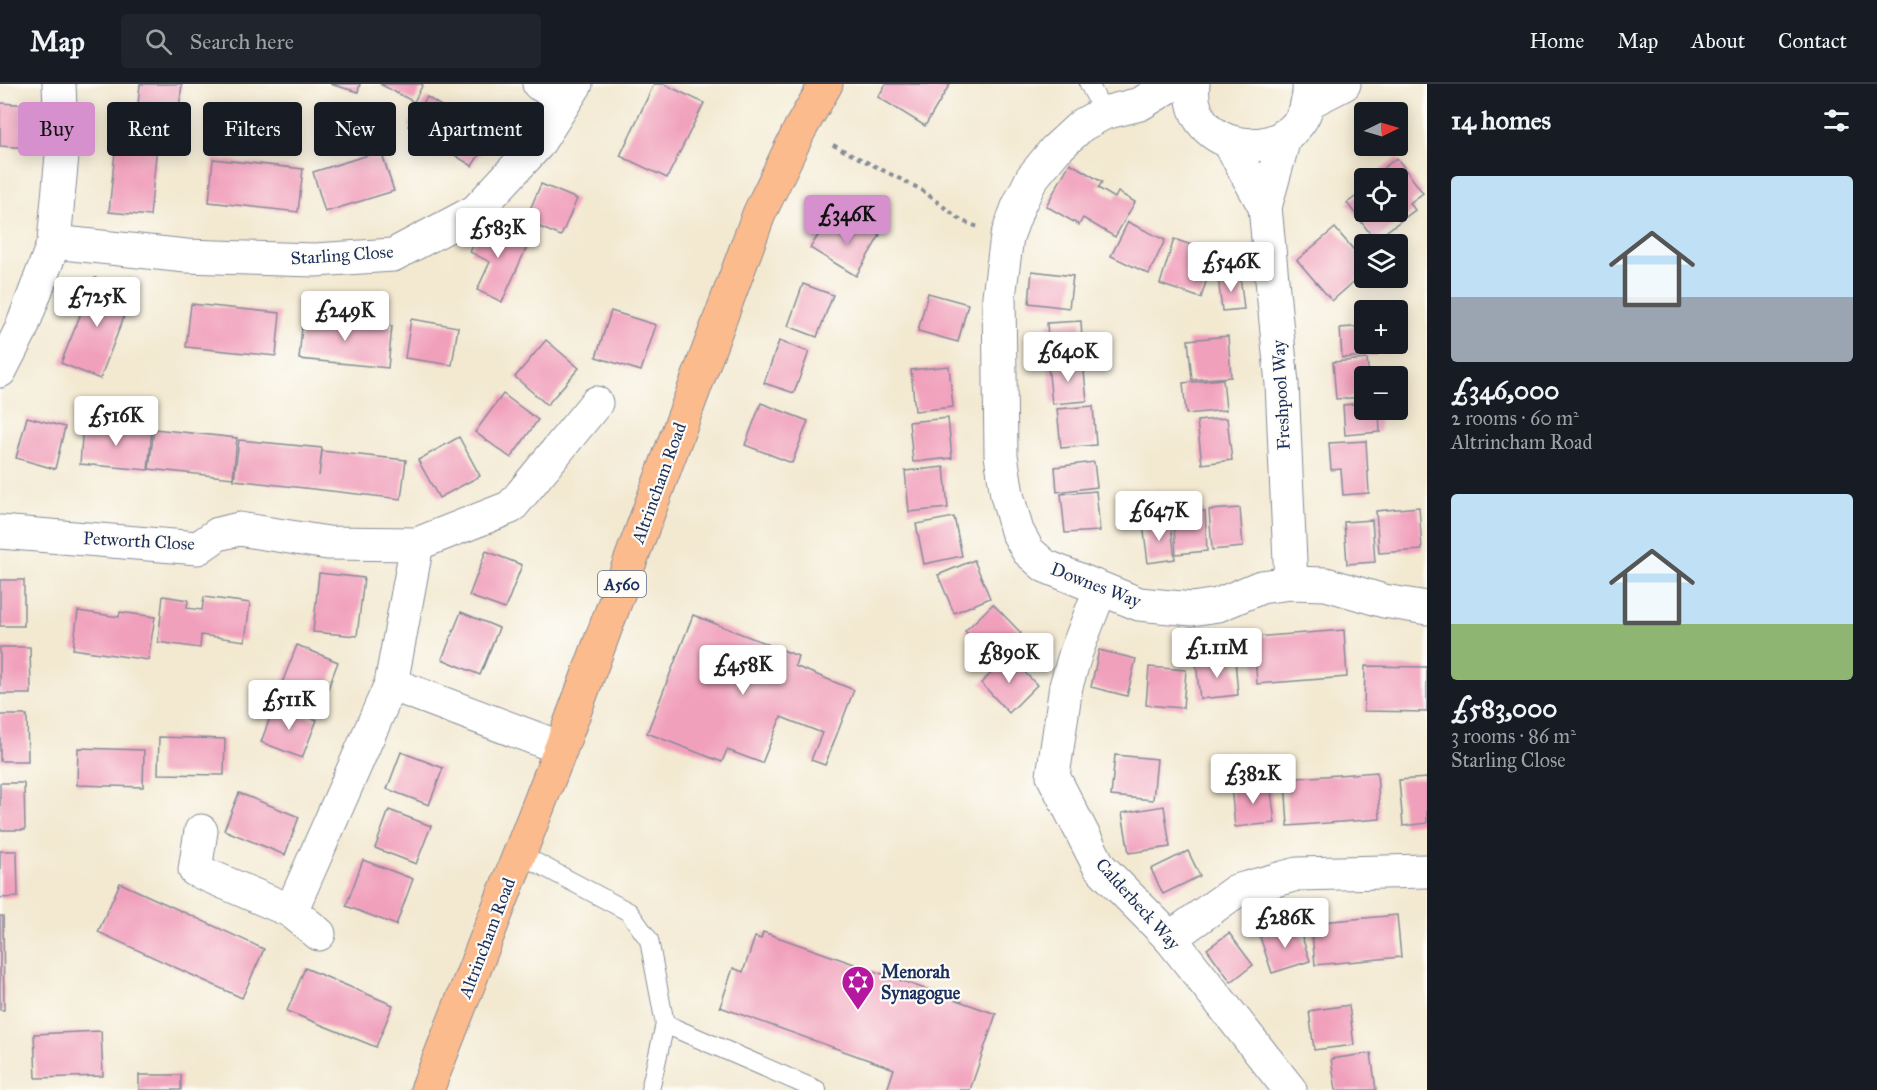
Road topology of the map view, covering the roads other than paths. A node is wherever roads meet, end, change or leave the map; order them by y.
1 (59, 84) edge
2 (826, 84) edge
3 (1089, 84) edge
4 (1173, 84) edge
5 (1193, 84) edge
6 (1344, 84) edge
7 (560, 89) edge
8 (1308, 93) edge
9 (1140, 104) junction
10 (1104, 113) junction
11 (1203, 121) junction
12 (1285, 135) junction
13 (1229, 142) junction
14 (1265, 207) junction
15 (54, 242) junction
16 (0, 367) edge
17 (596, 403) dead end
18 (0, 531) edge
19 (417, 544) junction
20 (1291, 583) junction
21 (1100, 590) junction
22 (1427, 608) edge
23 (391, 684) junction
24 (561, 748) junction
25 (201, 831) dead end
26 (520, 854) junction
27 (1427, 871) edge
28 (291, 911) junction
29 (319, 934) dead end
30 (1170, 938) junction
31 (665, 1024) junction
32 (427, 1090) edge
33 (650, 1090) edge
34 (818, 1090) edge
35 (1290, 1090) edge

1 - 15 street
2 - 24 main road, Altrincham Road / A560
3 - 10 lane
4 - 9 street, Downes Way
5 - 11 street
6 - 8 street
7 - 15 street, Starling Close
8 - 12 street
9 - 10 street, Downes Way
9 - 11 street, Downes Way
10 - 21 street, Downes Way
11 - 13 street
12 - 13 street
12 - 14 street, Freshpool Way
13 - 14 street, Freshpool Way
14 - 20 street, Freshpool Way
15 - 16 street
17 - 19 street, Petworth Close
18 - 19 street, Petworth Close
19 - 23 street
20 - 21 street, Downes Way
20 - 22 street, Downes Way
21 - 30 street, Calderbeck Way
23 - 24 street
23 - 28 street
24 - 26 main road, Altrincham Road / A560
25 - 28 street
26 - 31 lane
26 - 32 main road, Altrincham Road / A560
27 - 30 street
28 - 29 street
30 - 35 street, Calderbeck Way
31 - 33 lane
31 - 34 lane

